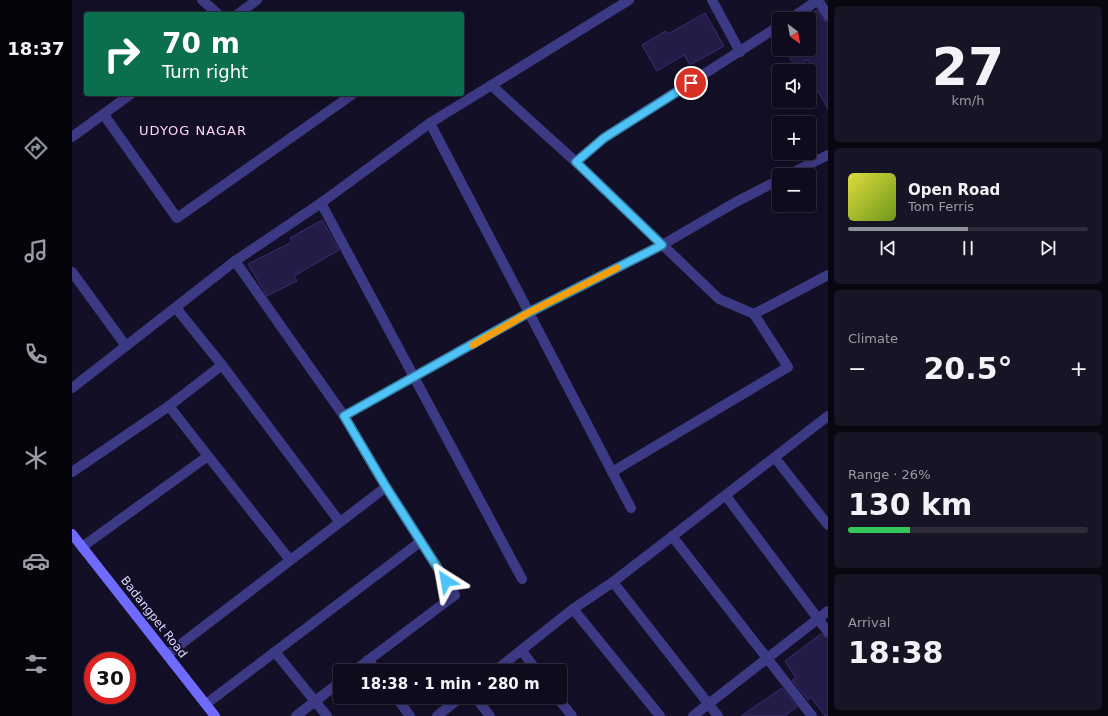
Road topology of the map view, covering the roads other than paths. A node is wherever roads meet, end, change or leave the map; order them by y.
1 (202, 0) edge
2 (257, 0) edge
3 (628, 0) edge
4 (712, 0) edge
5 (216, 12) edge
6 (241, 12) edge
7 (800, 12) edge
8 (828, 16) edge
9 (772, 31) edge
10 (740, 52) junction
11 (491, 85) junction
12 (128, 96) edge
13 (350, 96) edge
14 (104, 115) junction
15 (430, 123) junction
16 (72, 138) edge
17 (828, 155) edge
18 (576, 162) junction
19 (802, 168) edge
20 (772, 184) edge
21 (321, 203) junction
22 (662, 245) junction
23 (235, 261) junction
24 (72, 272) edge
25 (828, 275) edge
26 (176, 308) junction
27 (528, 313) junction
28 (754, 314) junction
29 (126, 346) junction
30 (222, 365) junction
31 (415, 378) junction
32 (72, 388) edge
33 (169, 406) junction
34 (344, 416) junction
35 (827, 419) edge
36 (208, 456) junction
37 (775, 458) junction
38 (72, 472) edge
39 (612, 472) junction
40 (386, 487) junction
41 (726, 496) junction
42 (631, 508) dead end
43 (339, 522) junction
44 (828, 525) edge
45 (672, 536) junction
46 (73, 538) edge
47 (420, 542) junction
48 (82, 547) junction
49 (290, 560) junction
50 (522, 579) dead end
51 (613, 582) junction
52 (573, 609) junction
53 (828, 611) edge
54 (818, 618) junction
55 (828, 632) edge
56 (522, 651) junction
57 (275, 652) junction
58 (168, 654) junction
59 (767, 658) junction
60 (368, 660) junction
61 (363, 664) edge
62 (371, 664) edge
63 (504, 664) edge
64 (532, 664) edge
65 (333, 687) edge
66 (315, 701) junction
67 (206, 704) junction
68 (401, 704) edge
69 (452, 704) edge
70 (481, 704) edge
71 (563, 704) edge
72 (709, 704) junction
73 (215, 716) edge
74 (296, 716) edge
75 (327, 716) edge
76 (410, 716) edge
77 (437, 716) edge
78 (490, 716) edge
79 (572, 716) edge
80 (660, 716) edge
81 (693, 716) edge
82 (718, 716) edge
83 (812, 716) edge

1 - 5 street
2 - 6 street
3 - 11 street
4 - 10 street
7 - 8 street
9 - 10 street
10 - 18 street
11 - 15 street
11 - 18 street
12 - 14 street
13 - 14 street
14 - 16 street
15 - 21 street
15 - 27 street
17 - 19 street
18 - 22 street
20 - 22 street
21 - 23 street
21 - 31 street
22 - 27 street
22 - 28 street
23 - 26 street
23 - 34 street
24 - 29 street
25 - 28 street
26 - 29 street
26 - 30 street
27 - 31 street
27 - 39 street
28 - 39 street
29 - 32 street
30 - 33 street
30 - 43 street
31 - 34 street
31 - 50 street
33 - 36 street
33 - 38 street
34 - 40 street
35 - 37 street
36 - 48 street
36 - 49 street
37 - 41 street
37 - 44 street
39 - 42 street
40 - 43 street
40 - 47 street
41 - 45 street
41 - 54 street
43 - 49 street
45 - 51 street
45 - 59 street
46 - 48 main road, Badangpet Road
47 - 57 street
47 - 60 street
48 - 58 main road, Badangpet Road
49 - 58 street
51 - 52 street
51 - 72 street
52 - 56 street
52 - 80 street
53 - 54 street
54 - 55 street
54 - 59 street
56 - 63 street
56 - 64 street
57 - 66 street
57 - 67 street
58 - 67 main road, Badangpet Road
59 - 72 street
59 - 83 street
60 - 61 street
60 - 62 street
65 - 66 street
66 - 74 street
66 - 75 street
67 - 73 main road, Badangpet Road
68 - 76 street
69 - 77 street
70 - 78 street
71 - 79 street
72 - 81 street
72 - 82 street

